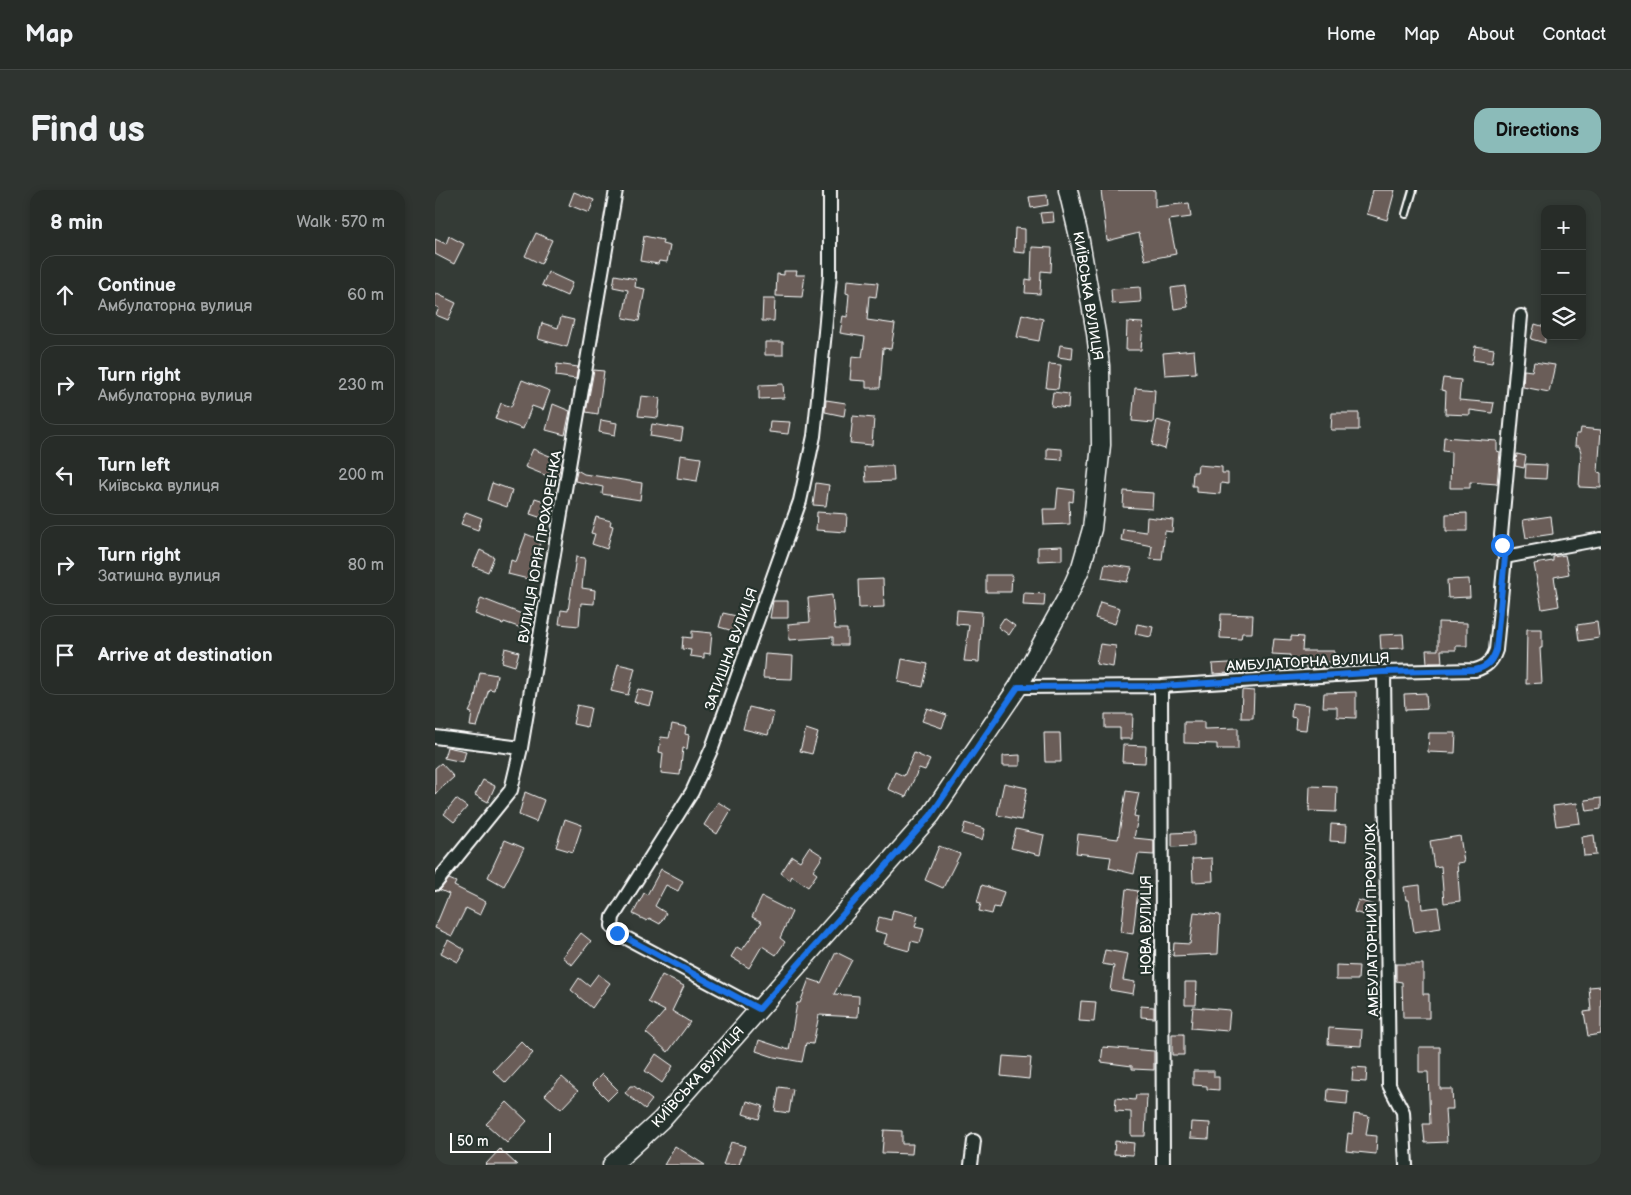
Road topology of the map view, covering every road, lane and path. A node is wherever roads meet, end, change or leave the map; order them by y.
1 (616, 190) edge
2 (830, 190) edge
3 (1068, 190) edge
4 (1413, 190) edge
5 (1406, 214) dead end
6 (1521, 316) dead end
7 (1601, 539) edge
8 (1505, 557) junction
9 (1383, 672) junction
10 (1161, 686) junction
11 (1018, 687) junction
12 (435, 737) edge
13 (521, 748) junction
14 (435, 884) edge
15 (759, 1009) junction
16 (974, 1141) dead end
17 (612, 1165) edge
18 (971, 1165) edge
19 (1163, 1165) edge
20 (1407, 1165) edge

1 - 13 street, ВУЛИЦЯ ЮРІЯ ПРОХОРЕНКА
2 - 15 street, ЗАТИШНА ВУЛИЦЯ
3 - 11 street, КИЇВСЬКА ВУЛИЦЯ
4 - 5 lane
6 - 8 street, АМБУЛАТОРНА ВУЛИЦЯ
7 - 8 street
8 - 9 street, АМБУЛАТОРНА ВУЛИЦЯ
9 - 10 street, АМБУЛАТОРНА ВУЛИЦЯ
9 - 20 street, АМБУЛАТОРНИЙ ПРОВУЛОК
10 - 11 street, АМБУЛАТОРНА ВУЛИЦЯ
10 - 19 street, НОВА ВУЛИЦЯ
11 - 15 street, КИЇВСЬКА ВУЛИЦЯ
12 - 13 street
13 - 14 street, ВУЛИЦЯ ЮРІЯ ПРОХОРЕНКА
15 - 17 street, КИЇВСЬКА ВУЛИЦЯ
16 - 18 street

